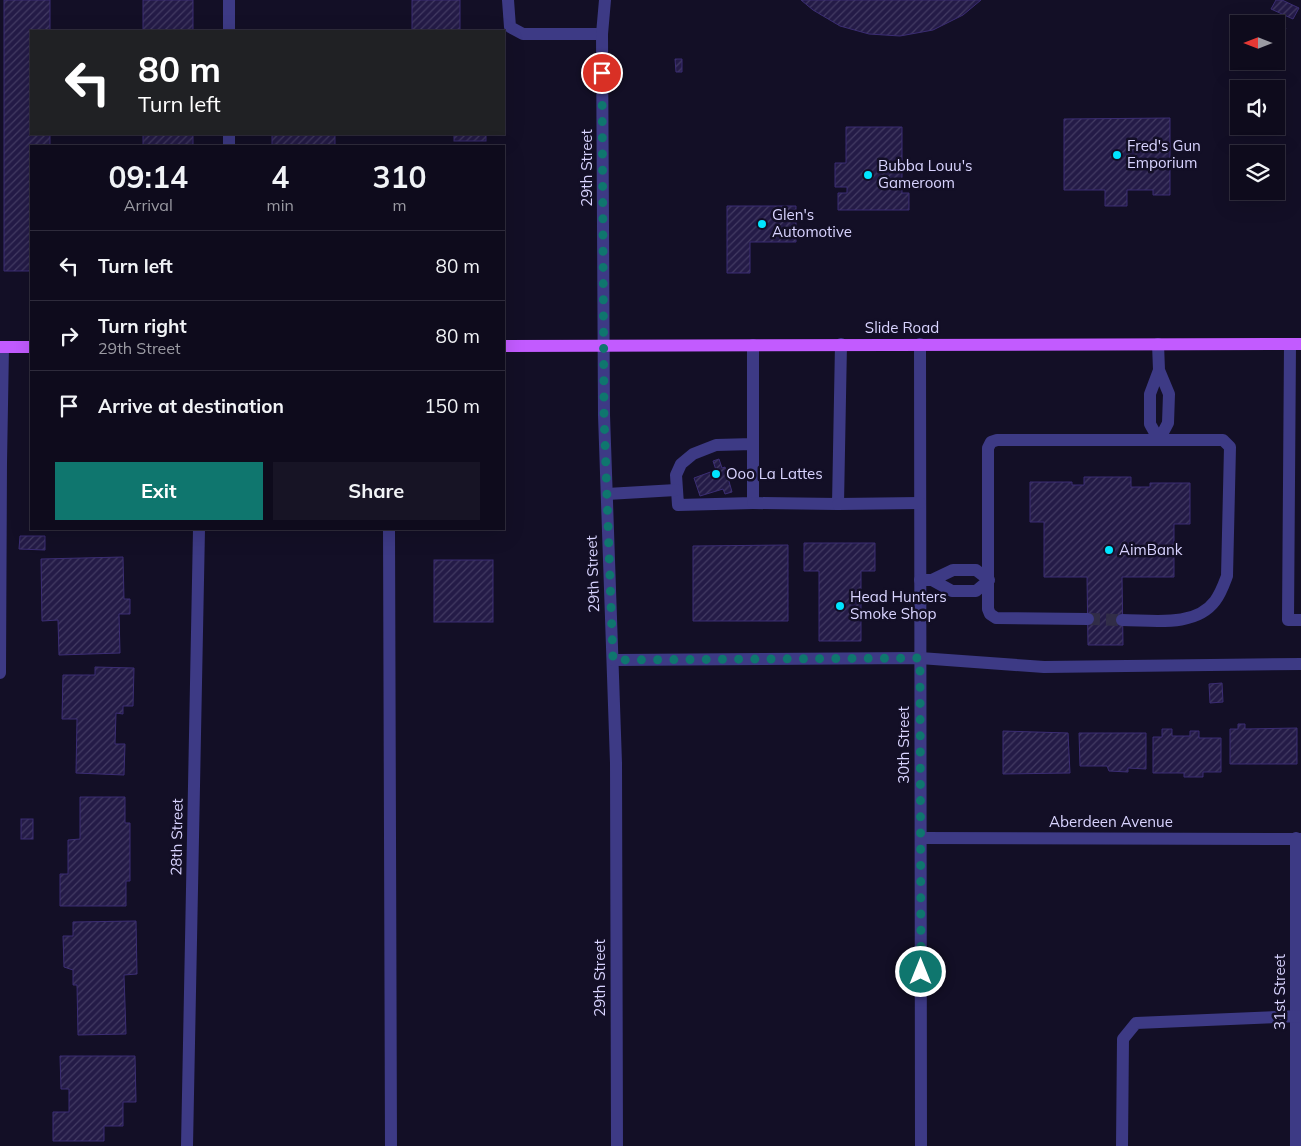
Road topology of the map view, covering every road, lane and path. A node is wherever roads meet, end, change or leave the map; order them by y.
1 (229, 0) edge
2 (508, 0) edge
3 (605, 0) edge
4 (229, 30) edge
5 (602, 34) junction
6 (841, 344) junction
7 (920, 344) junction
8 (1158, 344) junction
9 (1296, 344) edge
10 (753, 345) junction
11 (505, 346) edge
12 (604, 346) junction
13 (2, 347) edge
14 (30, 347) edge
15 (1158, 370) junction
16 (1295, 422) edge
17 (1159, 440) junction
18 (753, 444) junction
19 (676, 490) junction
20 (607, 494) junction
21 (753, 503) junction
22 (920, 503) junction
23 (838, 504) junction
24 (199, 530) edge
25 (390, 530) edge
26 (926, 580) junction
27 (989, 580) junction
28 (1088, 619) tunnel mouth
29 (1122, 620) tunnel mouth
30 (1301, 620) edge
31 (920, 658) junction
32 (613, 660) junction
33 (1301, 664) edge
34 (0, 673) edge
35 (921, 838) junction
36 (1298, 838) edge
37 (1298, 1016) edge
38 (187, 1146) edge
39 (391, 1146) edge
40 (617, 1146) edge
41 (921, 1146) edge
42 (1122, 1146) edge
43 (1296, 1146) edge

1 - 4 street
2 - 5 street
3 - 5 street, 29th Street
5 - 12 street, 29th Street
6 - 7 main road, Slide Road
6 - 10 main road, Slide Road
6 - 23 street
7 - 8 main road, Slide Road
7 - 22 street, 30th Street
8 - 9 main road, Slide Road
8 - 15 street
9 - 16 street
10 - 12 main road, Slide Road
10 - 18 street
11 - 12 main road, Slide Road
12 - 20 street, 29th Street
13 - 14 main road
13 - 34 street
15 - 17 street
15 - 17 street
16 - 30 street
17 - 27 street
17 - 29 street
18 - 19 street
18 - 21 street
19 - 20 street
19 - 21 street
20 - 32 street, 29th Street
21 - 23 street
22 - 23 street
22 - 26 street, 30th Street
24 - 38 street, 28th Street
25 - 39 street
26 - 27 street
26 - 27 street
26 - 31 street, 30th Street
27 - 28 street
31 - 32 street
31 - 33 street
31 - 35 street, 30th Street
32 - 40 street, 29th Street
35 - 36 street, Aberdeen Avenue
35 - 41 street, 30th Street
36 - 37 street, 31st Street
37 - 42 street
37 - 43 street, 31st Street

